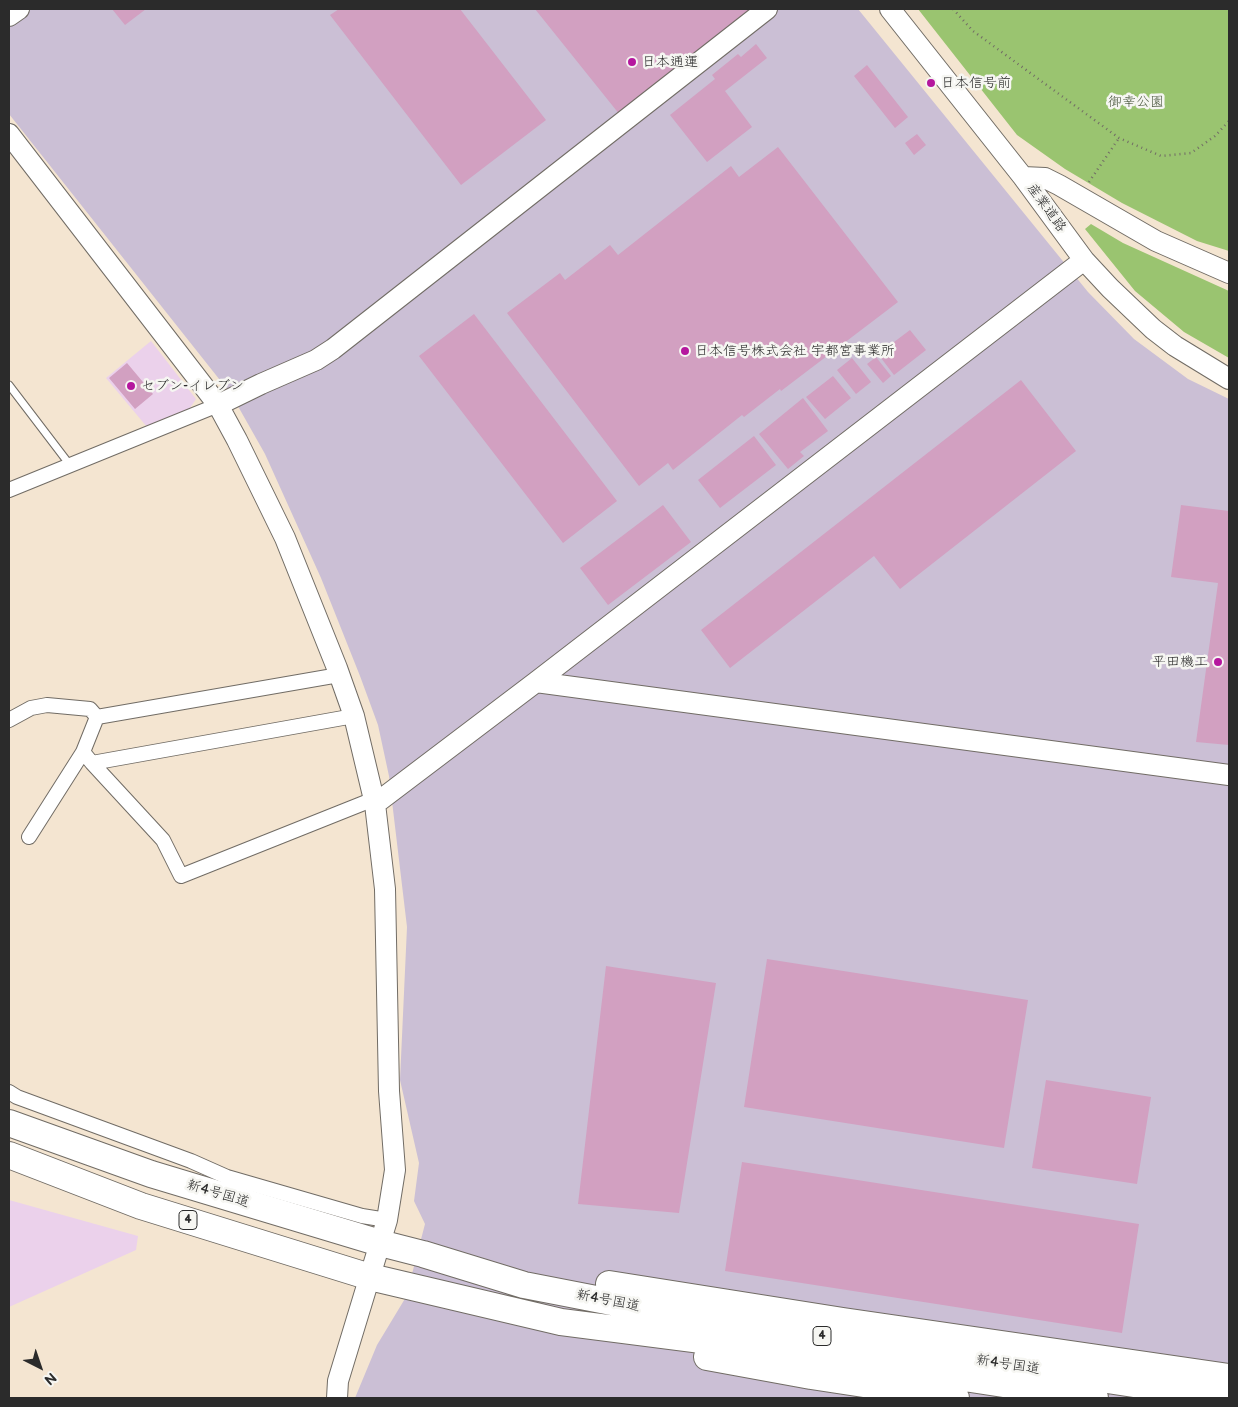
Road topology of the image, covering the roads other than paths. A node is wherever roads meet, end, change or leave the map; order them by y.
1 (19, 9) edge
2 (767, 9) edge
3 (890, 9) edge
4 (9, 16) edge
5 (9, 134) edge
6 (1023, 177) junction
7 (1084, 260) junction
8 (1229, 273) edge
9 (1229, 379) edge
10 (9, 385) edge
11 (218, 405) junction
12 (70, 465) junction
13 (9, 490) edge
14 (339, 675) junction
15 (536, 682) junction
16 (354, 716) junction
17 (97, 717) junction
18 (9, 720) edge
19 (87, 757) junction
20 (1229, 775) edge
21 (374, 801) junction
22 (29, 837) dead end
23 (9, 1092) edge
24 (9, 1123) edge
25 (9, 1155) edge
26 (384, 1231) junction
27 (423, 1254) junction
28 (370, 1277) junction
29 (561, 1322) junction
30 (1229, 1377) edge
31 (337, 1398) edge
32 (956, 1398) edge
33 (1094, 1398) edge
34 (1226, 1398) edge

1 - 4 street
2 - 11 street
3 - 6 street, 産業道路
5 - 11 street
6 - 7 street, 産業道路
6 - 8 street
7 - 9 street, 産業道路
7 - 15 street
10 - 12 lane
11 - 12 street
11 - 14 street
12 - 13 street
14 - 16 street
14 - 17 street
15 - 20 street
15 - 21 street
16 - 19 street
16 - 21 street
17 - 18 street
17 - 19 street
19 - 21 street
19 - 22 street
21 - 26 street
23 - 26 street
24 - 26 highway, 新4号国道 / 4
25 - 28 highway, 新4号国道 / 4
26 - 27 highway, 新4号国道 / 4
26 - 28 street
27 - 30 highway
27 - 34 highway, 新4号国道 / 4
28 - 29 highway, 新4号国道 / 4
28 - 31 street
29 - 32 highway
29 - 33 highway, 新4号国道 / 4

